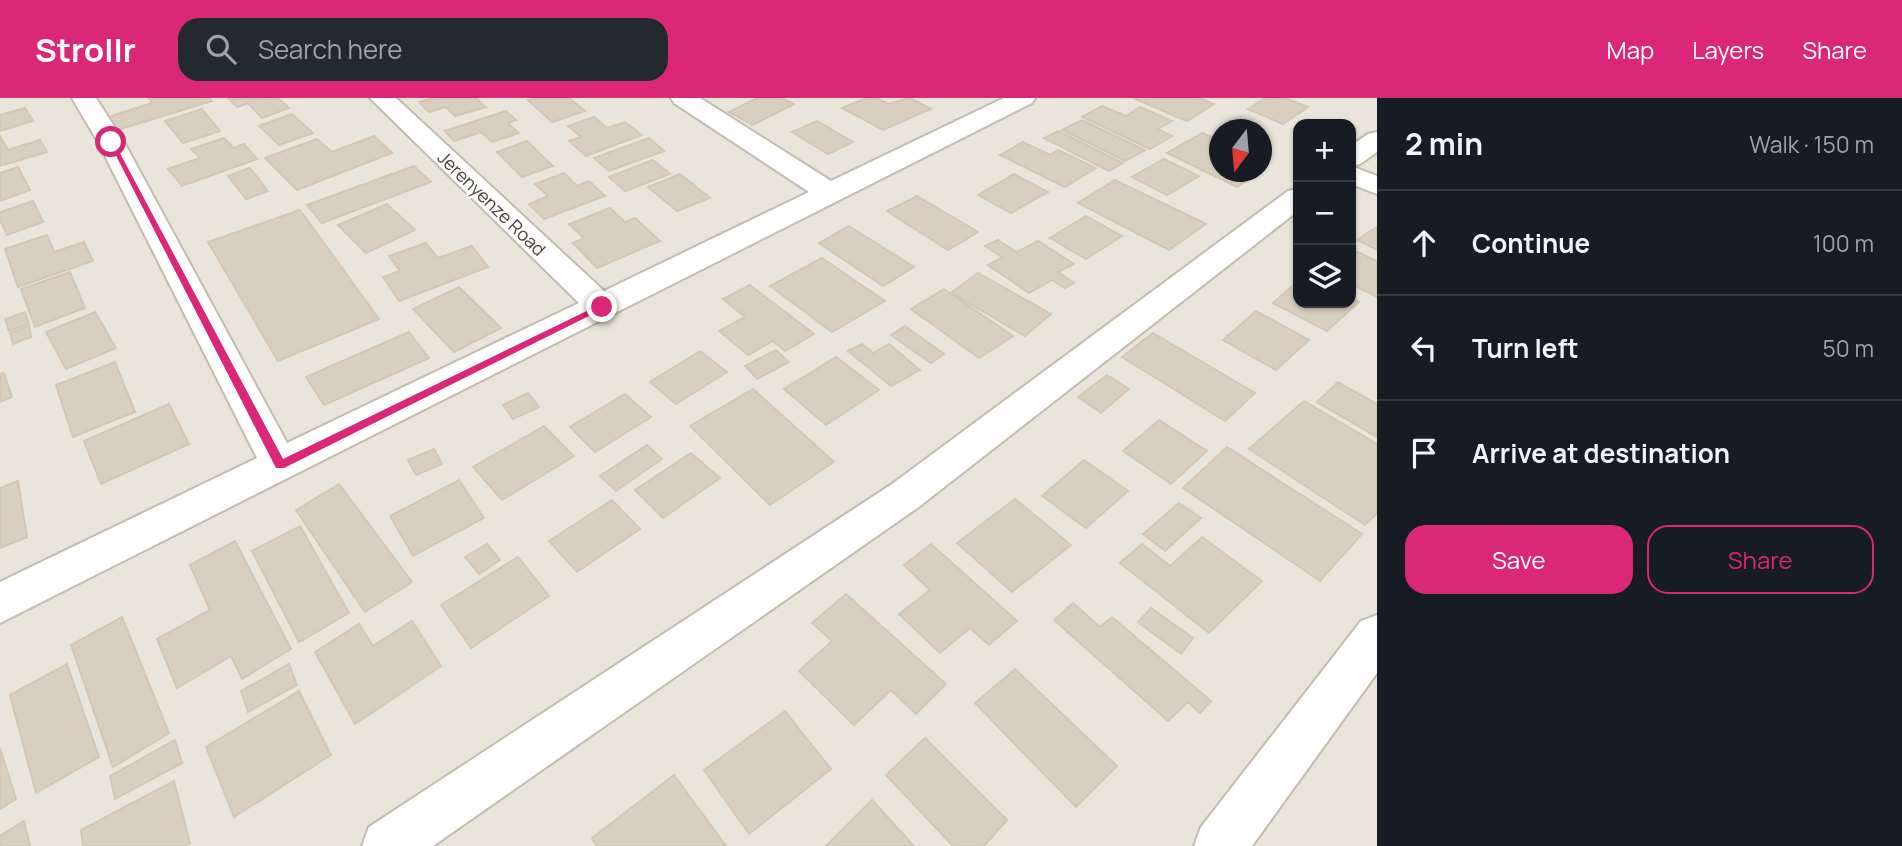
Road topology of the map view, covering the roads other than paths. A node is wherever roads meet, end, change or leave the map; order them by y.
1 (84, 98) edge
2 (382, 98) edge
3 (683, 98) edge
4 (996, 102) edge
5 (1377, 140) edge
6 (1356, 155) edge
7 (1356, 176) edge
8 (1377, 186) edge
9 (828, 192) junction
10 (1293, 201) edge
11 (602, 307) junction
12 (280, 465) junction
13 (0, 603) edge
14 (1377, 636) edge
15 (388, 846) edge
16 (1220, 846) edge

1 - 12 street
2 - 11 street, Jerenyenze Road
3 - 9 street
4 - 9 street
5 - 6 street
7 - 8 street
9 - 11 street
10 - 15 street
11 - 12 street
12 - 13 street
14 - 16 street

